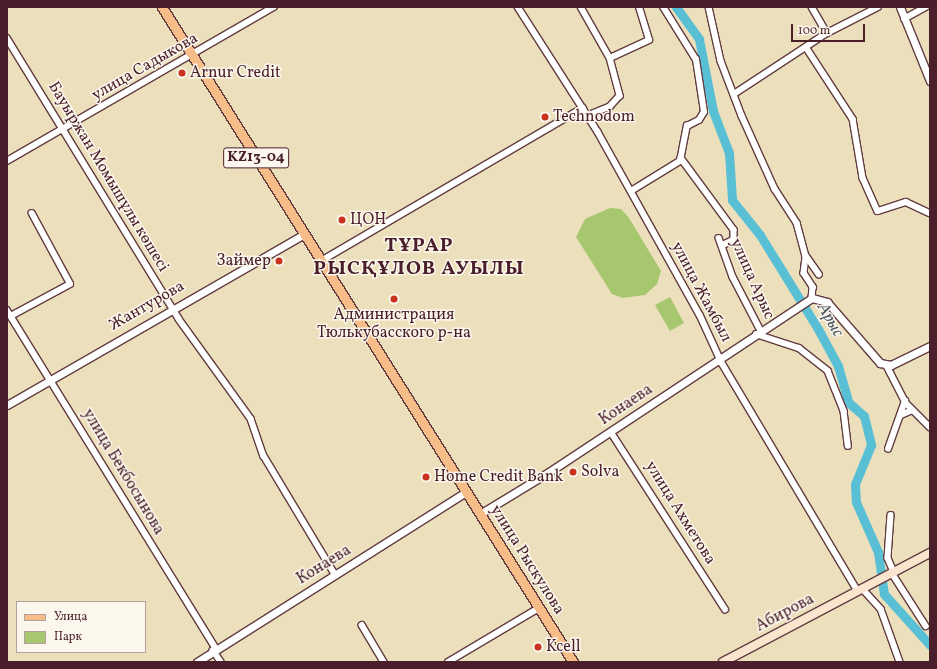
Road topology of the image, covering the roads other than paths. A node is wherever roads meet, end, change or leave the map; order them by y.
1 (162, 7) edge
2 (274, 7) edge
3 (518, 7) edge
4 (581, 7) edge
5 (639, 7) edge
6 (663, 7) edge
7 (709, 7) edge
8 (812, 7) edge
9 (878, 7) edge
10 (900, 7) edge
11 (926, 7) edge
12 (904, 19) junction
13 (827, 33) junction
14 (7, 38) edge
15 (806, 47) junction
16 (192, 55) junction
17 (610, 58) junction
18 (930, 81) edge
19 (734, 94) junction
20 (583, 108) junction
21 (588, 116) junction
22 (61, 130) junction
23 (681, 158) junction
24 (7, 161) edge
25 (631, 191) junction
26 (930, 213) edge
27 (32, 214) dead end
28 (304, 234) junction
29 (719, 238) dead end
30 (724, 245) junction
31 (806, 257) junction
32 (321, 261) junction
33 (819, 274) dead end
34 (812, 298) junction
35 (172, 307) junction
36 (7, 310) edge
37 (11, 316) junction
38 (758, 332) junction
39 (930, 346) edge
40 (720, 356) junction
41 (887, 366) junction
42 (50, 378) junction
43 (905, 401) junction
44 (7, 405) edge
45 (912, 410) junction
46 (901, 415) junction
47 (930, 427) edge
48 (611, 432) junction
49 (848, 446) dead end
50 (888, 449) dead end
51 (466, 492) junction
52 (480, 514) junction
53 (891, 515) dead end
54 (930, 553) edge
55 (891, 573) junction
56 (335, 574) junction
57 (861, 589) junction
58 (539, 608) junction
59 (725, 609) dead end
60 (362, 626) dead end
61 (926, 626) dead end
62 (214, 649) junction
63 (197, 662) edge
64 (221, 662) edge
65 (384, 662) edge
66 (448, 662) edge
67 (573, 662) edge
68 (723, 662) edge
69 (900, 662) edge

1 - 16 main road, улица Рыскулова / KZ13-04
2 - 16 street, улица Садыкова
3 - 20 street, улица Жамбыл
4 - 17 street
5 - 17 street
6 - 23 street
7 - 19 street
8 - 13 street
9 - 13 street
10 - 12 street
11 - 12 street
12 - 18 street
13 - 15 street
14 - 22 street, Бауыржан Момышұлы көшесі
15 - 19 street
15 - 26 street
16 - 22 street, улица Садыкова
16 - 28 main road, улица Рыскулова / KZ13-04
17 - 21 street
19 - 31 street
20 - 21 street, улица Жамбыл
20 - 32 street
21 - 25 street, улица Жамбыл
22 - 24 street, улица Садыкова
22 - 35 street, Бауыржан Момышұлы көшесі
23 - 25 street
23 - 30 street, улица Арыс
25 - 40 street, улица Жамбыл
27 - 37 street
28 - 32 main road, улица Рыскулова / KZ13-04
28 - 35 street, Жантурова
29 - 30 street, улица Арыс
30 - 38 street, улица Арыс
31 - 33 street
31 - 34 street
32 - 51 main road, улица Рыскулова / KZ13-04
34 - 38 street, Конаева
34 - 41 street
35 - 42 street, Жантурова
35 - 56 street, Бауыржан Момышұлы көшесі
36 - 37 street, улица Бекбосынова
37 - 42 street, улица Бекбосынова
38 - 40 street, Конаева
38 - 49 street, улица Арыс
39 - 41 street
40 - 48 street, Конаева
40 - 57 street, улица Жамбыл
41 - 43 street
42 - 44 street, Жантурова
42 - 62 street, улица Бекбосынова
43 - 45 street
43 - 46 street
45 - 46 street
45 - 47 street
46 - 50 street
48 - 52 street, Конаева
48 - 59 street, улица Ахметова
51 - 52 main road, улица Рыскулова / KZ13-04
51 - 56 street, Конаева
52 - 58 main road, улица Рыскулова / KZ13-04
53 - 55 street
54 - 55 main road
55 - 57 main road, Абирова
55 - 61 street
56 - 62 street, Конаева
57 - 68 main road, Абирова
57 - 69 street, улица Жамбыл
58 - 66 street
58 - 67 main road, улица Рыскулова / KZ13-04
60 - 65 street
62 - 63 street, Конаева
62 - 64 street, улица Бекбосынова

